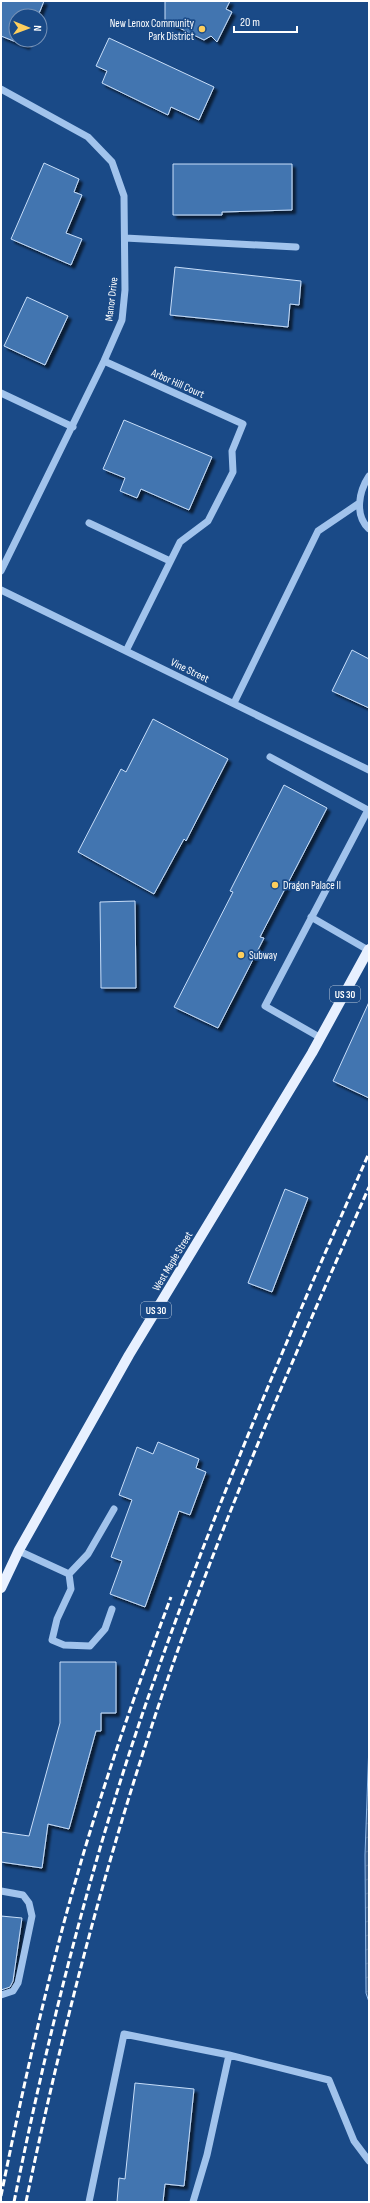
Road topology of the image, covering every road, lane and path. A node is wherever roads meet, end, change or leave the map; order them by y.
1 (1, 89) edge
2 (125, 238) junction
3 (296, 247) dead end
4 (104, 361) junction
5 (1, 394) edge
6 (73, 427) junction
7 (369, 476) edge
8 (358, 504) junction
9 (89, 523) dead end
10 (369, 529) edge
11 (170, 562) junction
12 (1, 571) edge
13 (1, 590) edge
14 (126, 651) junction
15 (234, 703) junction
16 (270, 757) dead end
17 (369, 770) edge
18 (311, 917) junction
19 (369, 949) edge
20 (320, 1038) junction
21 (114, 1509) dead end
22 (19, 1550) junction
23 (69, 1574) junction
24 (1, 1588) edge
25 (112, 1609) dead end
26 (1, 1891) edge
27 (1, 1995) edge
28 (229, 2055) junction
29 (369, 2161) edge
30 (89, 2202) edge
31 (193, 2202) edge

1 - 2 street, Manor Drive
2 - 3 street
2 - 4 street, Manor Drive
4 - 6 street, Manor Drive
4 - 11 street, Arbor Hill Court
5 - 6 street
6 - 12 street, Manor Drive
7 - 8 street
8 - 10 street
8 - 15 street
9 - 11 street
11 - 14 street
13 - 14 street, Vine Street
14 - 15 street, Vine Street
15 - 17 street, Vine Street
16 - 18 street
18 - 19 street
18 - 20 street
19 - 20 main road, West Maple Street / US 30
20 - 22 main road, West Maple Street / US 30
21 - 23 street
22 - 23 street
22 - 24 main road, West Maple Street / US 30
23 - 25 street
26 - 27 street
28 - 29 street
28 - 30 street
28 - 31 street

